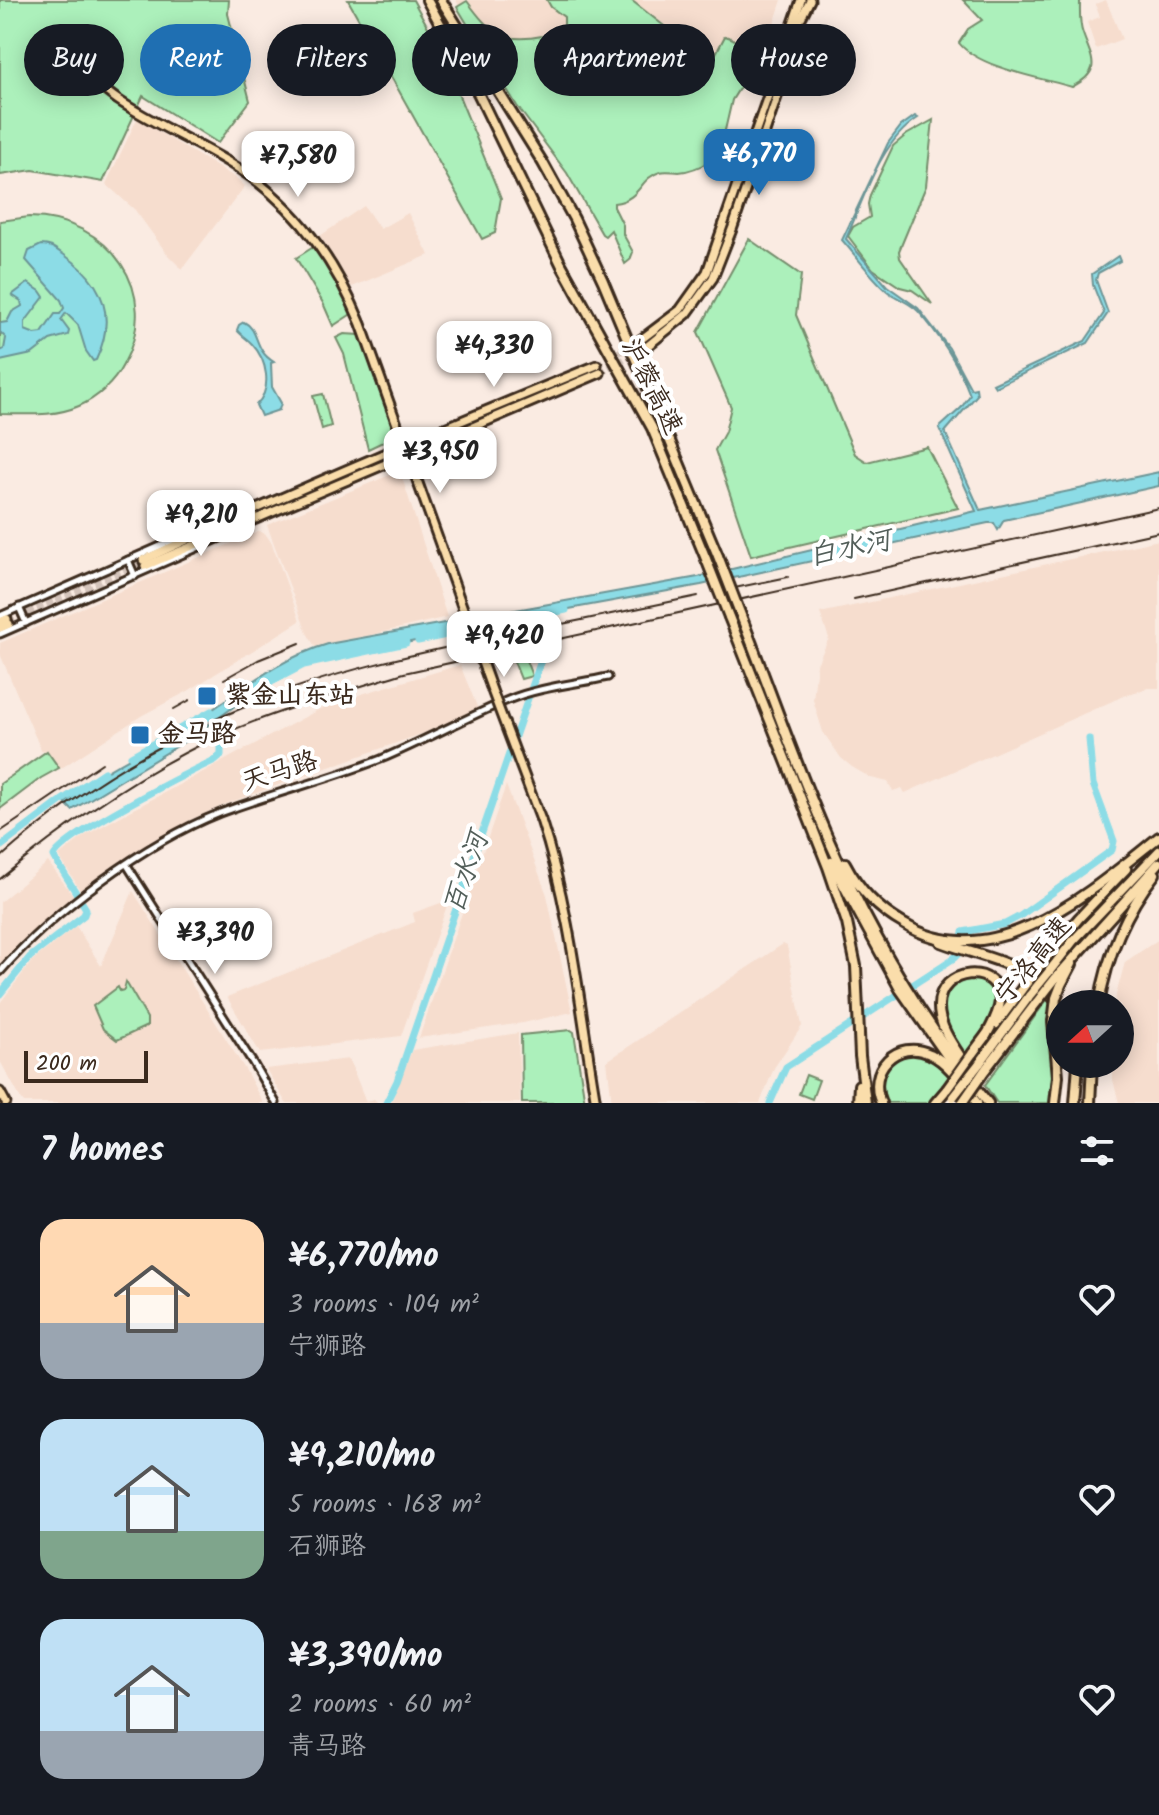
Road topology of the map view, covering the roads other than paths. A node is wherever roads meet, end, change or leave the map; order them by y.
1 (427, 0) edge
2 (441, 0) edge
3 (801, 0) edge
4 (810, 0) edge
5 (114, 96) edge
6 (405, 445) junction
7 (408, 454) junction
8 (244, 513) junction
9 (248, 523) junction
10 (128, 560) junction
11 (135, 576) junction
12 (19, 607) junction
13 (3, 622) edge
14 (26, 623) junction
15 (0, 634) edge
16 (608, 677) dead end
17 (811, 795) junction
18 (804, 808) junction
19 (1159, 838) edge
20 (1159, 851) edge
21 (127, 865) junction
22 (1159, 866) edge
23 (964, 945) junction
24 (0, 972) edge
25 (1055, 979) junction
26 (1102, 990) edge
27 (905, 991) junction
28 (1046, 991) edge
29 (1030, 995) junction
30 (986, 1036) junction
31 (860, 1056) junction
32 (982, 1067) junction
33 (1077, 1078) edge
34 (1091, 1078) edge
35 (0, 1092) edge
36 (950, 1096) edge
37 (6, 1103) edge
38 (276, 1103) edge
39 (596, 1103) edge
40 (858, 1103) edge
41 (866, 1103) edge
42 (881, 1103) edge
43 (937, 1103) edge
44 (962, 1103) edge
45 (985, 1103) edge
46 (1055, 1103) edge
47 (1075, 1103) edge
48 (1090, 1103) edge

1 - 18 highway, 沪蓉高速, bridge
2 - 17 highway, 沪蓉高速, bridge
3 - 4 main road
5 - 6 main road
6 - 7 main road
6 - 7 main road
6 - 8 main road
7 - 9 main road
7 - 39 main road, bridge
8 - 9 main road
8 - 10 street
9 - 11 street
10 - 11 street
10 - 12 street
11 - 14 street
12 - 13 street
12 - 14 street
14 - 15 street
16 - 21 street, 天马路
17 - 23 highway
17 - 27 highway
18 - 27 highway
18 - 31 highway
19 - 23 highway
19 - 29 highway, bridge
20 - 25 highway, 宁洛高速
21 - 24 street, 天马路
21 - 38 street
22 - 25 highway
22 - 26 highway
23 - 28 highway
25 - 29 highway, 宁洛高速, bridge
25 - 46 highway, bridge
27 - 45 highway
29 - 30 highway
29 - 32 highway, 宁洛高速
30 - 36 highway, bridge
30 - 45 highway
31 - 40 highway
31 - 41 highway
32 - 36 highway, 宁洛高速, bridge
32 - 44 highway, 宁洛高速, bridge
33 - 47 highway
34 - 48 highway
35 - 37 main road
36 - 43 highway
42 - 45 highway

